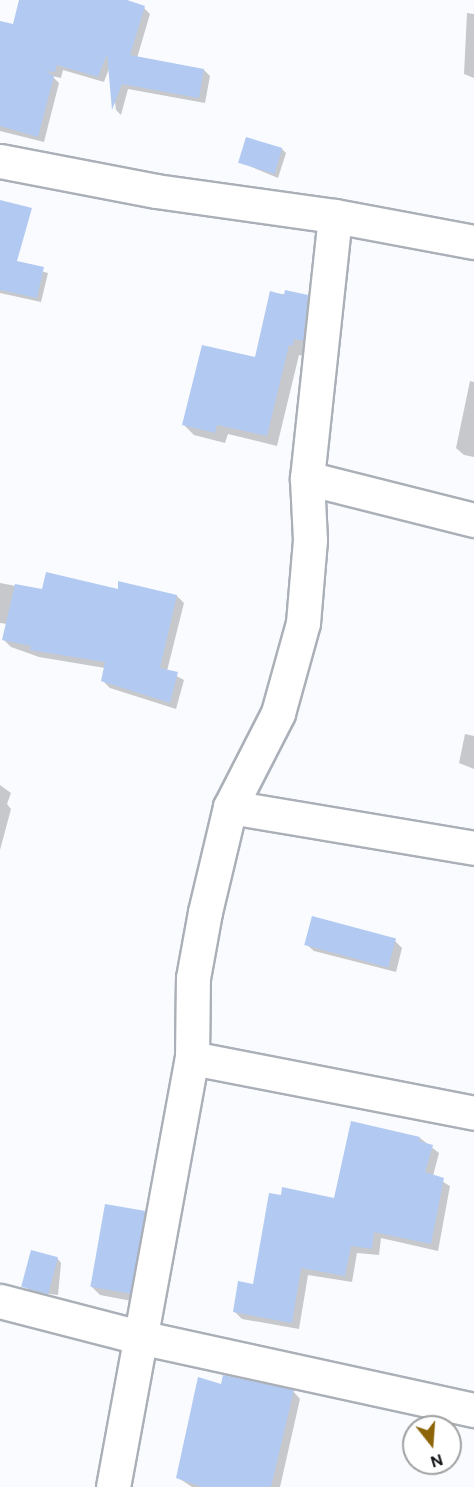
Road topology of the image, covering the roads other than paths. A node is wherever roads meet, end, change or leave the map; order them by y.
1 (0, 161) edge
2 (335, 216) junction
3 (474, 242) edge
4 (307, 478) junction
5 (474, 520) edge
6 (230, 807) junction
7 (474, 848) edge
8 (192, 1058) junction
9 (474, 1113) edge
10 (0, 1301) edge
11 (139, 1337) junction
12 (474, 1410) edge
13 (112, 1487) edge

1 - 2 street
2 - 3 street
2 - 4 street
4 - 5 street
4 - 6 street
6 - 7 street
6 - 8 street
8 - 9 street
8 - 11 street
10 - 11 street
11 - 12 street
11 - 13 street

